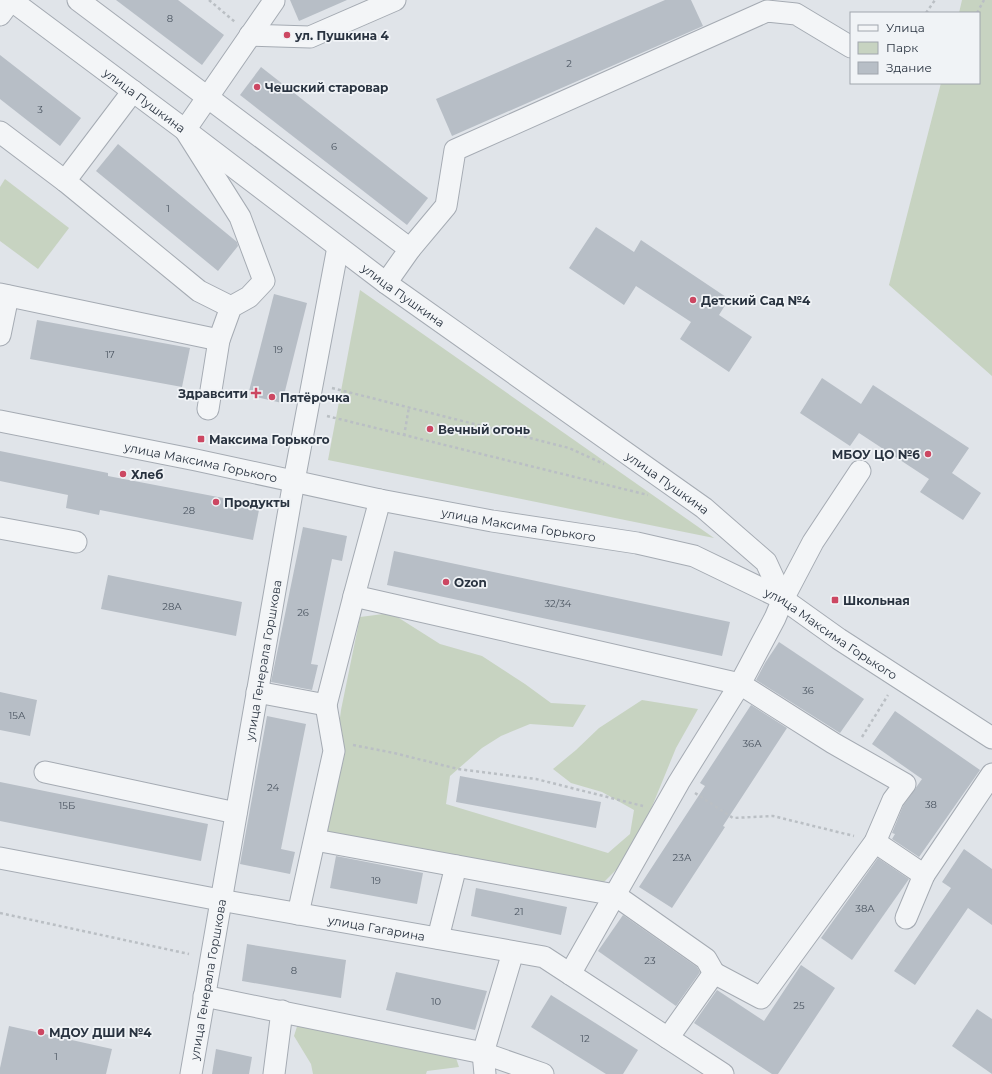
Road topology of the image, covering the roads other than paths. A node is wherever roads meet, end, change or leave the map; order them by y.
1 (11, 0) edge
2 (78, 0) edge
3 (395, 0) edge
4 (274, 1) dead end
5 (0, 15) edge
6 (250, 35) junction
7 (850, 46) edge
8 (133, 91) junction
9 (208, 97) junction
10 (185, 130) junction
11 (0, 132) edge
12 (64, 181) junction
13 (338, 247) junction
14 (410, 249) junction
15 (386, 283) junction
16 (4, 295) edge
17 (231, 308) junction
18 (0, 335) edge
19 (219, 340) junction
20 (208, 409) dead end
21 (0, 421) edge
22 (860, 471) dead end
23 (294, 481) junction
24 (380, 500) junction
25 (0, 528) edge
26 (76, 542) dead end
27 (354, 596) junction
28 (783, 599) junction
29 (740, 684) junction
30 (257, 692) junction
31 (326, 705) junction
32 (992, 738) edge
33 (45, 772) dead end
34 (992, 774) edge
35 (236, 813) junction
36 (315, 840) junction
37 (875, 842) junction
38 (0, 858) edge
39 (456, 866) junction
40 (924, 875) junction
41 (615, 895) junction
42 (220, 900) junction
43 (298, 914) junction
44 (906, 918) dead end
45 (438, 938) junction
46 (513, 952) junction
47 (714, 973) junction
48 (570, 974) junction
49 (204, 996) junction
50 (282, 1012) junction
51 (668, 1038) junction
52 (483, 1053) junction
53 (190, 1074) edge
54 (274, 1074) edge
55 (485, 1074) edge
56 (543, 1074) edge
57 (723, 1074) edge

1 - 5 street
1 - 8 street, улица Пушкина
2 - 9 street
3 - 6 street
4 - 6 street
6 - 9 street
7 - 14 street
8 - 10 street, улица Пушкина
8 - 12 street
9 - 10 street
9 - 14 street
10 - 13 street, улица Пушкина
10 - 17 street
11 - 12 street
12 - 17 street
13 - 15 street, улица Пушкина
13 - 23 street, улица Генерала Горшкова
14 - 15 street
15 - 28 street, улица Пушкина
16 - 18 street
16 - 19 street
17 - 19 street
19 - 20 street
21 - 23 street, улица Максима Горького
22 - 28 street
23 - 24 street, улица Максима Горького
23 - 30 street, улица Генерала Горшкова
24 - 27 street
24 - 28 street, улица Максима Горького
25 - 26 street
27 - 29 street
27 - 31 street
28 - 29 street
28 - 32 street, улица Максима Горького
29 - 37 street
29 - 41 street
30 - 31 street
30 - 35 street, улица Генерала Горшкова
31 - 36 street
33 - 35 street
34 - 40 street
35 - 42 street, улица Генерала Горшкова
36 - 39 street
36 - 43 street
37 - 40 street
37 - 47 street
38 - 42 street, улица Гагарина
39 - 41 street
39 - 45 street
40 - 44 street
41 - 47 street
41 - 48 street
42 - 43 street, улица Гагарина
42 - 49 street, улица Генерала Горшкова
43 - 45 street, улица Гагарина
45 - 46 street, улица Гагарина
46 - 48 street, улица Гагарина
46 - 52 street
47 - 51 street
48 - 51 street, улица Гагарина
49 - 50 street
49 - 53 street, улица Генерала Горшкова
50 - 52 street
50 - 54 street
51 - 57 street, улица Гагарина
52 - 55 street
52 - 56 street

